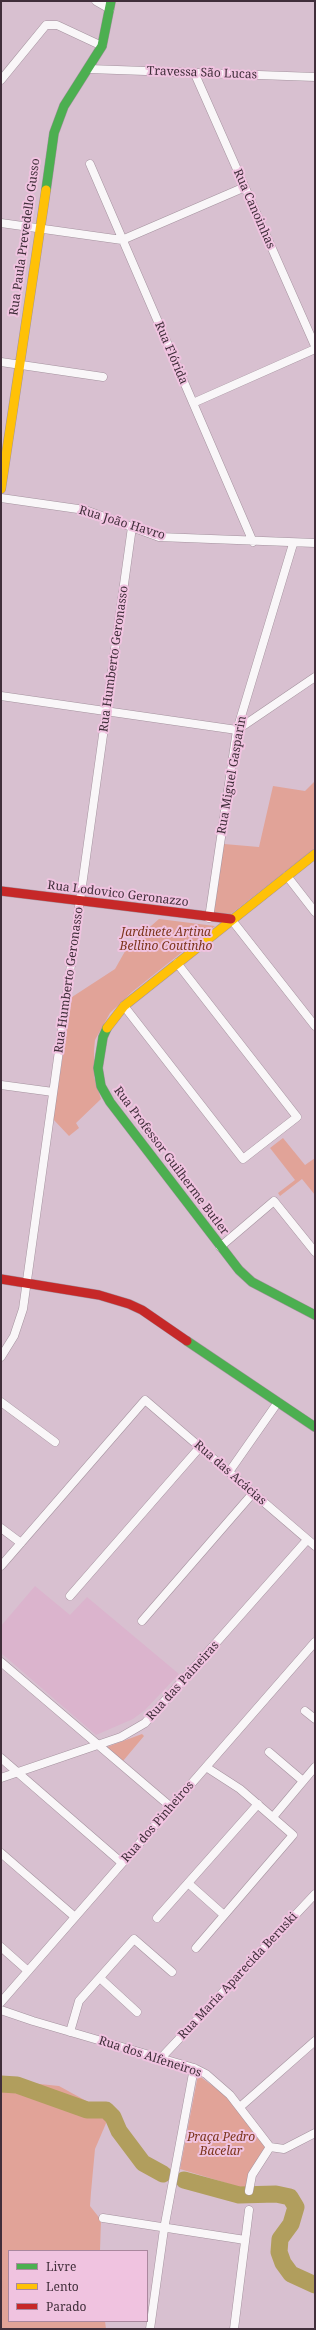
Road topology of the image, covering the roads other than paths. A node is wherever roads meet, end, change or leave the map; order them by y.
1 (96, 1) edge
2 (110, 5) edge
3 (102, 46) junction
4 (89, 69) junction
5 (194, 72) junction
6 (315, 77) edge
7 (1, 80) edge
8 (90, 164) dead end
9 (245, 187) junction
10 (1, 223) edge
11 (39, 229) junction
12 (122, 240) junction
13 (315, 346) edge
14 (315, 350) edge
15 (1, 362) edge
16 (19, 365) junction
17 (103, 377) dead end
18 (193, 403) junction
19 (1, 489) edge
20 (1, 498) edge
21 (132, 527) junction
22 (252, 542) junction
23 (315, 543) edge
24 (293, 544) junction
25 (315, 677) edge
26 (1, 696) edge
27 (106, 712) junction
28 (238, 730) junction
29 (315, 854) edge
30 (287, 876) junction
31 (1, 891) edge
32 (80, 901) junction
33 (315, 912) edge
34 (209, 918) junction
35 (231, 920) junction
36 (177, 963) junction
37 (124, 1006) junction
38 (315, 1026) edge
39 (1, 1085) edge
40 (53, 1092) junction
41 (220, 1246) junction
42 (315, 1252) edge
43 (1, 1280) edge
44 (26, 1283) junction
45 (315, 1315) edge
46 (1, 1357) edge
47 (1, 1402) edge
48 (278, 1402) junction
49 (315, 1427) edge
50 (55, 1442) dead end
51 (200, 1447) junction
52 (229, 1472) junction
53 (253, 1493) junction
54 (1, 1528) edge
55 (307, 1540) junction
56 (21, 1543) junction
57 (315, 1546) edge
58 (1, 1566) edge
59 (70, 1596) dead end
60 (142, 1622) dead end
61 (315, 1642) edge
62 (1, 1662) edge
63 (305, 1710) dead end
64 (315, 1719) edge
65 (98, 1745) junction
66 (269, 1752) dead end
67 (1, 1758) edge
68 (206, 1767) junction
69 (315, 1768) edge
70 (18, 1772) junction
71 (1, 1778) edge
72 (303, 1781) junction
73 (258, 1804) junction
74 (170, 1807) junction
75 (273, 1817) junction
76 (1, 1853) edge
77 (122, 1863) junction
78 (188, 1883) junction
79 (315, 1894) edge
80 (224, 1915) junction
81 (75, 1917) junction
82 (157, 1918) dead end
83 (1, 1948) edge
84 (196, 1948) dead end
85 (28, 1971) junction
86 (172, 1972) dead end
87 (100, 1978) junction
88 (1, 2002) edge
89 (1, 2010) edge
90 (137, 2012) dead end
91 (70, 2032) junction
92 (315, 2041) edge
93 (161, 2058) junction
94 (194, 2068) junction
95 (240, 2107) junction
96 (315, 2133) edge
97 (270, 2147) junction
98 (249, 2191) dead end
99 (249, 2210) dead end
100 (103, 2218) dead end
101 (164, 2229) junction
102 (245, 2240) junction
103 (150, 2329) edge
104 (234, 2329) edge

1 - 2 street
2 - 3 main road, Rua Paula Prevedello Gusso
3 - 4 main road, Rua Paula Prevedello Gusso
3 - 7 street
4 - 5 street, Travessa São Lucas
4 - 11 main road, Rua Paula Prevedello Gusso
5 - 6 street, Travessa São Lucas
5 - 9 street, Rua Canoinhas
8 - 12 street, Rua Flórida
9 - 12 street
9 - 13 street, Rua Canoinhas
10 - 11 street
11 - 12 street
11 - 16 main road, Rua Paula Prevedello Gusso
12 - 18 street, Rua Flórida
14 - 18 street
15 - 16 street
16 - 17 street
16 - 19 main road, Rua Paula Prevedello Gusso
18 - 22 street, Rua Flórida
20 - 21 street, Rua João Havro
21 - 22 street, Rua João Havro
21 - 27 street, Rua Humberto Geronasso
22 - 24 street, Rua João Havro
23 - 24 street, Rua João Havro
24 - 28 street, Rua Miguel Gasparin
25 - 28 street
26 - 27 street
27 - 28 street
27 - 32 street, Rua Humberto Geronasso
28 - 34 street, Rua Miguel Gasparin
29 - 30 main road, Rua Professor Guilherme Butler
30 - 33 street
30 - 35 main road, Rua Professor Guilherme Butler
31 - 32 main road, Rua Lodovico Geronazzo
32 - 34 main road, Rua Lodovico Geronazzo
32 - 40 street, Rua Humberto Geronasso
34 - 35 main road, Rua Lodovico Geronazzo
35 - 36 main road, Rua Professor Guilherme Butler
35 - 38 street
36 - 37 main road, Rua Professor Guilherme Butler
36 - 37 street
37 - 41 main road, Rua Professor Guilherme Butler
39 - 40 street
40 - 44 street, Rua Humberto Geronasso
41 - 42 street
41 - 45 main road, Rua Professor Guilherme Butler
43 - 44 main road
44 - 46 street, Rua Humberto Geronasso
44 - 48 main road
47 - 50 street
48 - 49 main road
48 - 52 street
51 - 52 street, Rua das Acácias
51 - 56 street, Rua das Acácias
51 - 59 street
52 - 53 street, Rua das Acácias
53 - 55 street, Rua das Acácias
53 - 60 street
54 - 56 street
55 - 57 street, Rua das Acácias
55 - 65 street, Rua das Paineiras
56 - 58 street
61 - 68 street, Rua dos Pinheiros
62 - 65 street
63 - 64 street
65 - 70 street, Rua das Paineiras
65 - 74 street
66 - 72 street
67 - 70 street
68 - 73 street
68 - 74 street, Rua dos Pinheiros
69 - 72 street
70 - 71 street, Rua das Paineiras
70 - 77 street
72 - 75 street
73 - 75 street
73 - 78 street
74 - 77 street, Rua dos Pinheiros
75 - 80 street
76 - 81 street
77 - 81 street, Rua dos Pinheiros
78 - 80 street
78 - 82 street
79 - 93 street, Rua Maria Aparecida Beruski
80 - 84 street
81 - 85 street, Rua dos Pinheiros
83 - 85 street
85 - 88 street, Rua dos Pinheiros
86 - 87 street
87 - 90 street
87 - 91 street
89 - 91 street, Rua dos Alfeneiros
91 - 93 street, Rua dos Alfeneiros
92 - 95 street
93 - 94 street, Rua dos Alfeneiros
94 - 95 street, Rua dos Alfeneiros
94 - 101 street
95 - 97 street, Rua dos Alfeneiros
96 - 97 street
97 - 98 street
99 - 102 street
100 - 101 street
101 - 102 street
101 - 103 street
102 - 104 street

